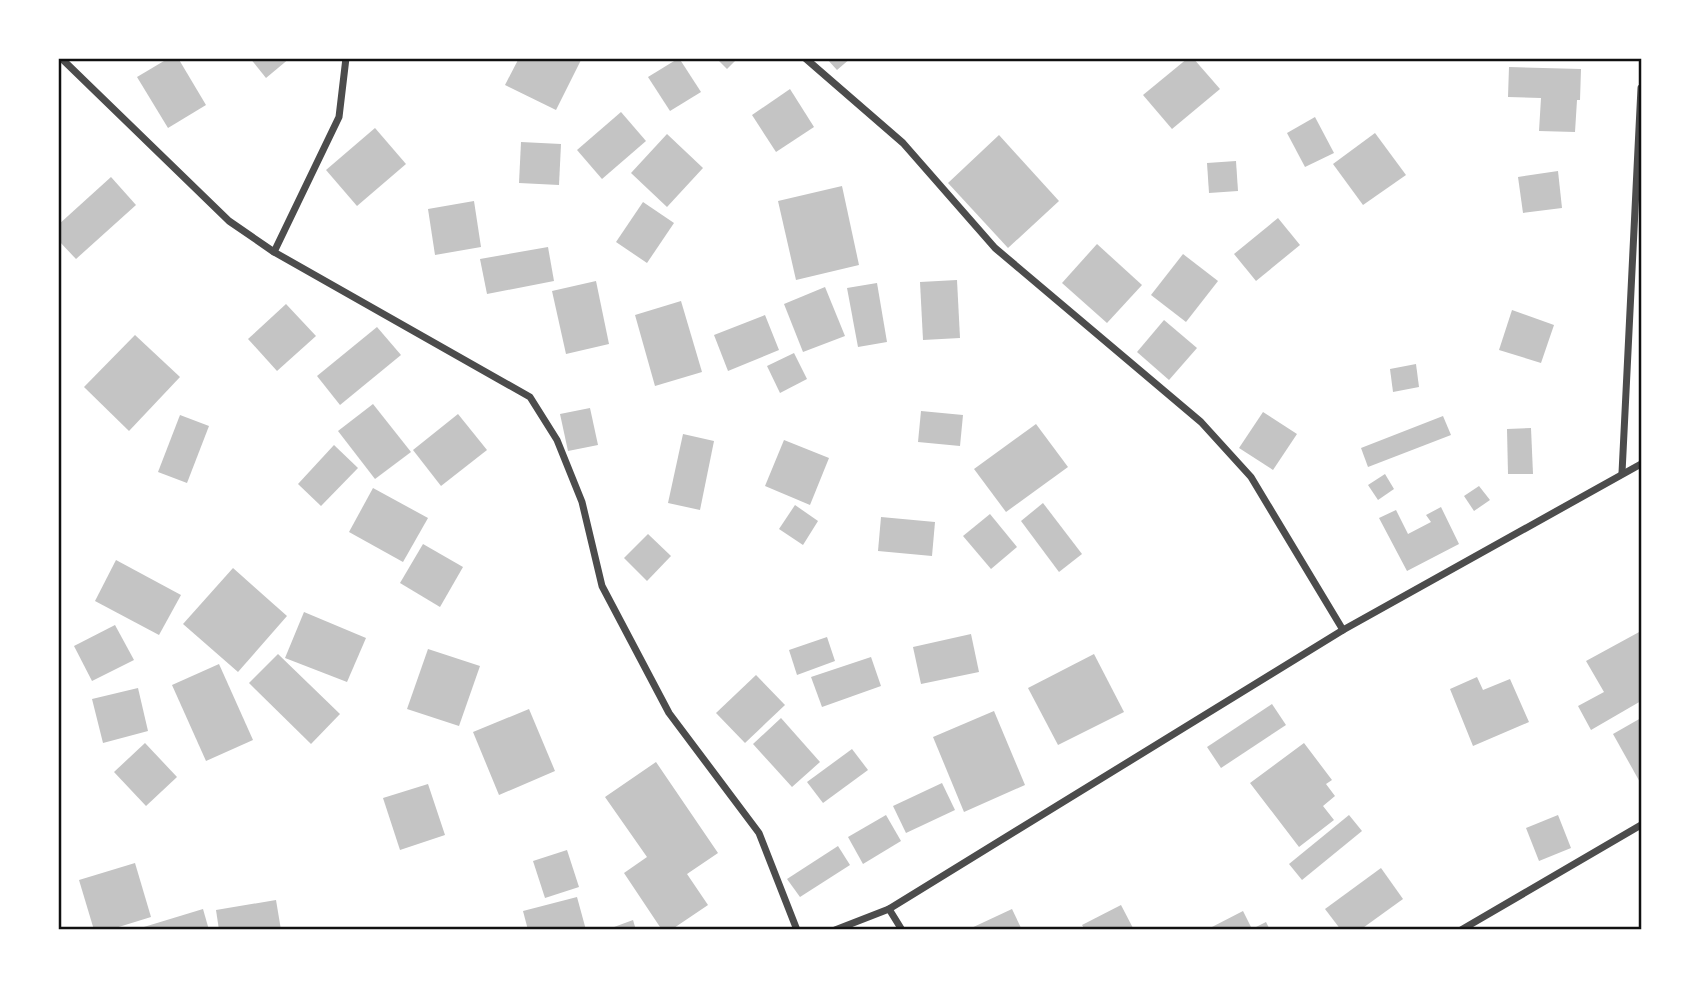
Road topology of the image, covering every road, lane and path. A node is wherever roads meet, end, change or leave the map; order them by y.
1 (61, 58) edge
2 (346, 58) edge
3 (806, 58) edge
4 (1641, 88) edge
5 (274, 252) junction
6 (1641, 464) edge
7 (1622, 473) junction
8 (1343, 630) junction
9 (1641, 825) edge
10 (889, 909) junction
11 (797, 930) edge
12 (835, 930) edge
13 (902, 930) edge
14 (1461, 930) edge

1 - 5 street
2 - 5 street
3 - 8 street
4 - 7 street
5 - 11 street
6 - 7 street
7 - 8 street
8 - 10 street
9 - 14 street
10 - 12 street
10 - 13 street

